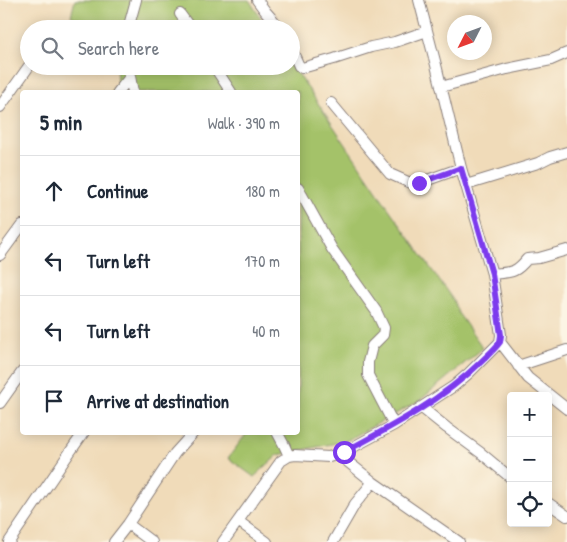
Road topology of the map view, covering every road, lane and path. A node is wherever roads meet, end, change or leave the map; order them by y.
1 (136, 0) edge
2 (257, 0) edge
3 (419, 0) edge
4 (180, 14) dead end
5 (130, 20) edge
6 (184, 20) edge
7 (273, 20) edge
8 (427, 31) junction
9 (567, 53) edge
10 (300, 67) edge
11 (23, 75) edge
12 (127, 75) edge
13 (130, 75) edge
14 (220, 75) edge
15 (441, 88) junction
16 (119, 90) edge
17 (133, 90) edge
18 (230, 90) edge
19 (330, 103) dead end
20 (0, 107) edge
21 (567, 152) edge
22 (461, 168) junction
23 (466, 185) junction
24 (300, 192) edge
25 (20, 228) edge
26 (566, 251) edge
27 (0, 255) edge
28 (492, 274) junction
29 (500, 342) junction
30 (567, 350) edge
31 (518, 366) junction
32 (20, 375) edge
33 (0, 403) edge
34 (422, 408) junction
35 (567, 408) edge
36 (394, 425) junction
37 (82, 435) edge
38 (192, 435) edge
39 (279, 435) edge
40 (344, 452) junction
41 (289, 456) junction
42 (507, 475) edge
43 (373, 482) junction
44 (552, 506) edge
45 (567, 516) edge
46 (238, 521) junction
47 (128, 524) junction
48 (9, 542) edge
49 (114, 542) edge
50 (152, 542) edge
51 (223, 542) edge
52 (267, 542) edge
53 (333, 542) edge
54 (459, 542) edge

1 - 5 street
2 - 7 street
3 - 8 street
4 - 6 street
8 - 10 street
8 - 15 street
9 - 15 street
11 - 20 street
12 - 16 street
13 - 17 street
14 - 18 street
15 - 22 street
19 - 22 street
21 - 23 street
22 - 23 street
23 - 28 street
24 - 36 street
25 - 27 street
26 - 28 street
28 - 29 street
29 - 31 street
29 - 34 street
30 - 31 street
31 - 35 street
32 - 33 street
34 - 36 street
34 - 42 street
36 - 40 street
37 - 48 street
38 - 47 street
39 - 41 street
40 - 41 street
40 - 43 street
41 - 46 street
43 - 53 street
43 - 54 street
44 - 45 street
46 - 51 street
46 - 52 street
47 - 49 street
47 - 50 street

